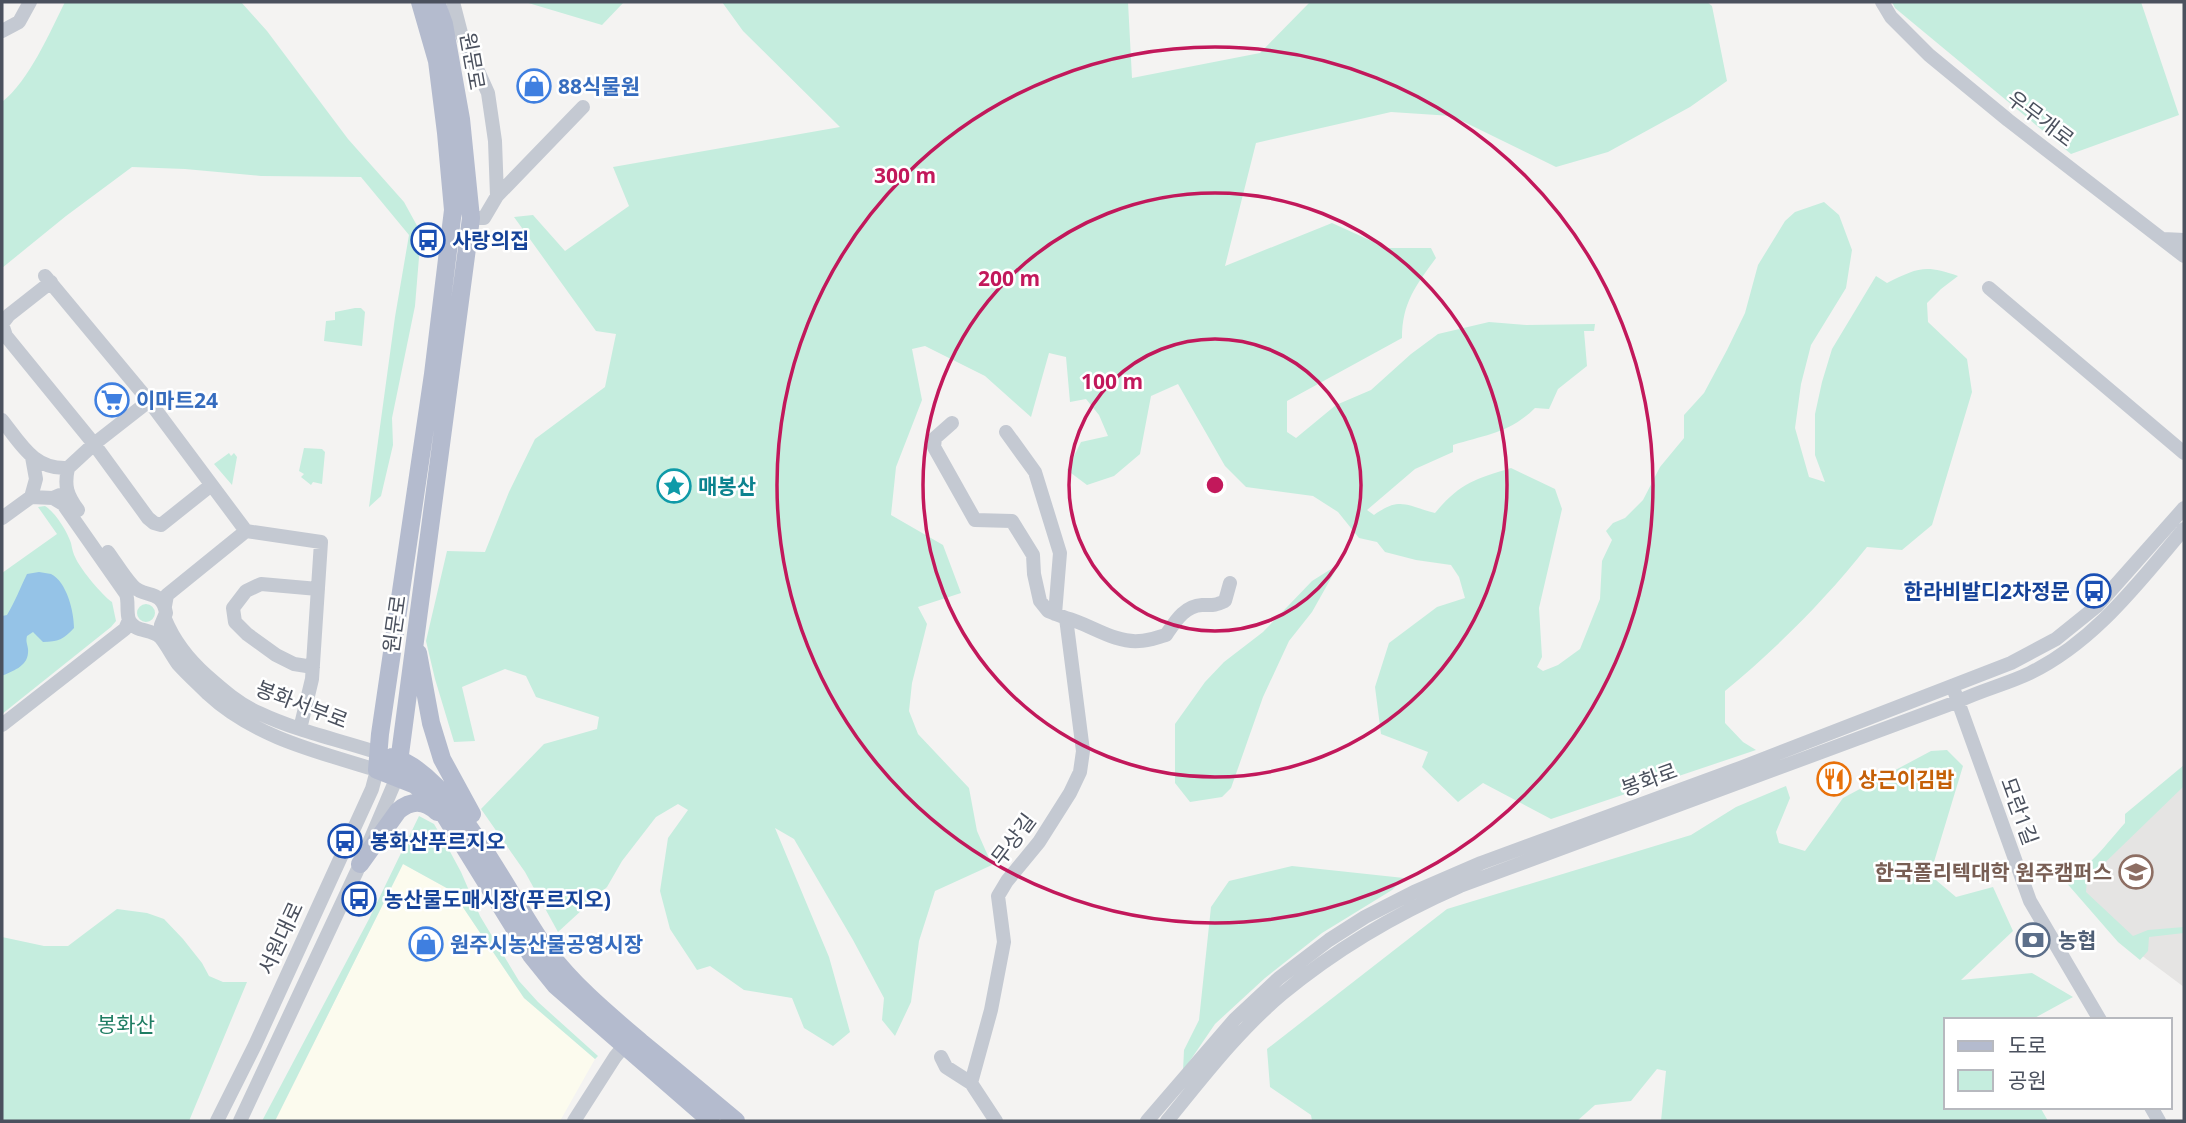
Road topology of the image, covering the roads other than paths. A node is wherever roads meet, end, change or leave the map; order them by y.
1 (30, 2) edge
2 (420, 2) edge
3 (436, 2) edge
4 (453, 2) edge
5 (1882, 2) edge
6 (2, 31) edge
7 (583, 107) dead end
8 (497, 196) junction
9 (471, 219) junction
10 (2163, 239) junction
11 (2184, 240) edge
12 (2184, 256) edge
13 (1989, 288) dead end
14 (149, 401) junction
15 (2, 420) edge
16 (952, 423) dead end
17 (1006, 432) dead end
18 (94, 444) junction
19 (2184, 453) edge
20 (32, 457) junction
21 (61, 474) junction
22 (210, 486) junction
23 (40, 491) junction
24 (2184, 508) edge
25 (2, 518) edge
26 (2184, 529) edge
27 (246, 531) junction
28 (1230, 583) dead end
29 (318, 589) junction
30 (149, 593) junction
31 (165, 606) junction
32 (1061, 616) junction
33 (134, 623) junction
34 (415, 632) junction
35 (313, 667) junction
36 (1951, 686) junction
37 (1959, 701) junction
38 (2, 725) edge
39 (300, 729) junction
40 (400, 759) junction
41 (378, 762) junction
42 (397, 777) junction
43 (451, 827) junction
44 (360, 863) junction
45 (544, 947) junction
46 (2099, 1018) edge
47 (629, 1041) junction
48 (941, 1057) dead end
49 (971, 1083) junction
50 (217, 1121) edge
51 (240, 1121) edge
52 (574, 1121) edge
53 (711, 1121) edge
54 (736, 1121) edge
55 (996, 1121) edge
56 (1147, 1121) edge
57 (1167, 1121) edge

1 - 6 street
2 - 41 main road, 원문로
3 - 9 main road, 원문로
4 - 8 street
5 - 10 street, 우무개로
7 - 8 street
8 - 9 street
9 - 34 main road, 원문로
10 - 11 street
10 - 12 street, 우무개로
13 - 19 street
14 - 18 street
14 - 18 street
14 - 22 street
15 - 20 street
16 - 32 street, 무상길
17 - 32 street, 무상길
18 - 21 street
18 - 22 street
20 - 21 street
20 - 23 street
21 - 23 street
21 - 23 street
21 - 30 street
22 - 27 street
23 - 25 street
23 - 33 street
24 - 36 street, 봉화로
26 - 37 street, 봉화로
27 - 29 street
27 - 31 street
28 - 32 street
29 - 35 street
29 - 35 street
30 - 31 street
30 - 33 street
31 - 33 street
31 - 39 street, 봉화서부로
32 - 49 street, 무상길
33 - 38 street
33 - 41 street, 봉화서부로
34 - 40 main road, 원문로
34 - 45 main road
35 - 39 street
36 - 37 street, 모란1길
36 - 56 street, 봉화로
37 - 46 street, 모란1길
37 - 57 street, 봉화로
39 - 41 street, 봉화서부로
40 - 41 main road
40 - 42 main road, 원문로
40 - 45 main road
41 - 42 main road
41 - 50 street, 서원대로
42 - 43 main road
42 - 44 street, 서원대로
43 - 44 main road
43 - 47 main road
44 - 51 street, 서원대로
45 - 47 main road
47 - 52 street
47 - 53 main road
47 - 54 main road
48 - 49 street
49 - 55 street

